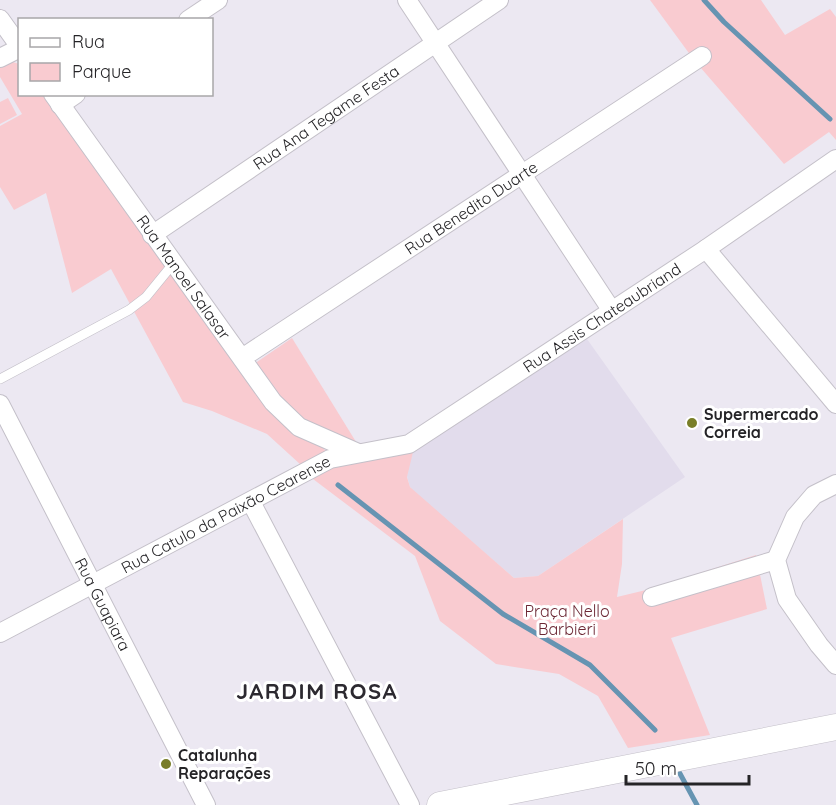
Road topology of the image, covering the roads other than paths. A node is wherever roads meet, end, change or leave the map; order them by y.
1 (218, 0) edge
2 (407, 0) edge
3 (499, 0) edge
4 (191, 18) edge
5 (0, 19) edge
6 (436, 42) junction
7 (18, 44) edge
8 (18, 48) edge
9 (702, 56) dead end
10 (0, 58) edge
11 (56, 100) edge
12 (836, 159) edge
13 (522, 173) junction
14 (152, 235) junction
15 (706, 249) junction
16 (173, 264) junction
17 (612, 311) junction
18 (242, 358) junction
19 (0, 378) edge
20 (0, 404) edge
21 (836, 404) edge
22 (331, 450) junction
23 (358, 453) joint
24 (836, 484) edge
25 (251, 502) junction
26 (776, 560) junction
27 (94, 584) junction
28 (652, 597) dead end
29 (0, 633) edge
30 (836, 665) edge
31 (836, 727) edge
32 (206, 805) edge
33 (410, 805) edge
34 (440, 805) edge

1 - 4 street
2 - 6 street
3 - 6 street, Rua Ana Tegame Festa
5 - 7 street
6 - 13 street
6 - 14 street, Rua Ana Tegame Festa
8 - 10 street
9 - 13 street, Rua Benedito Duarte
11 - 14 street, Rua Manoel Salasar
12 - 15 street, Rua Assis Chateaubriand
13 - 17 street
13 - 18 street, Rua Benedito Duarte
14 - 16 street, Rua Manoel Salasar
15 - 17 street, Rua Assis Chateaubriand
15 - 21 street
16 - 18 street, Rua Manoel Salasar
16 - 19 lane
17 - 23 street, Rua Assis Chateaubriand
18 - 22 street, Rua Manoel Salasar
20 - 27 street, Rua Guapiara
22 - 23 street, Rua Catulo da Paixão Cearense
22 - 25 street, Rua Catulo da Paixão Cearense
24 - 26 street
25 - 27 street, Rua Catulo da Paixão Cearense
25 - 33 street
26 - 28 street
26 - 30 street
27 - 29 street, Rua Catulo da Paixão Cearense
27 - 32 street, Rua Guapiara
31 - 34 street

